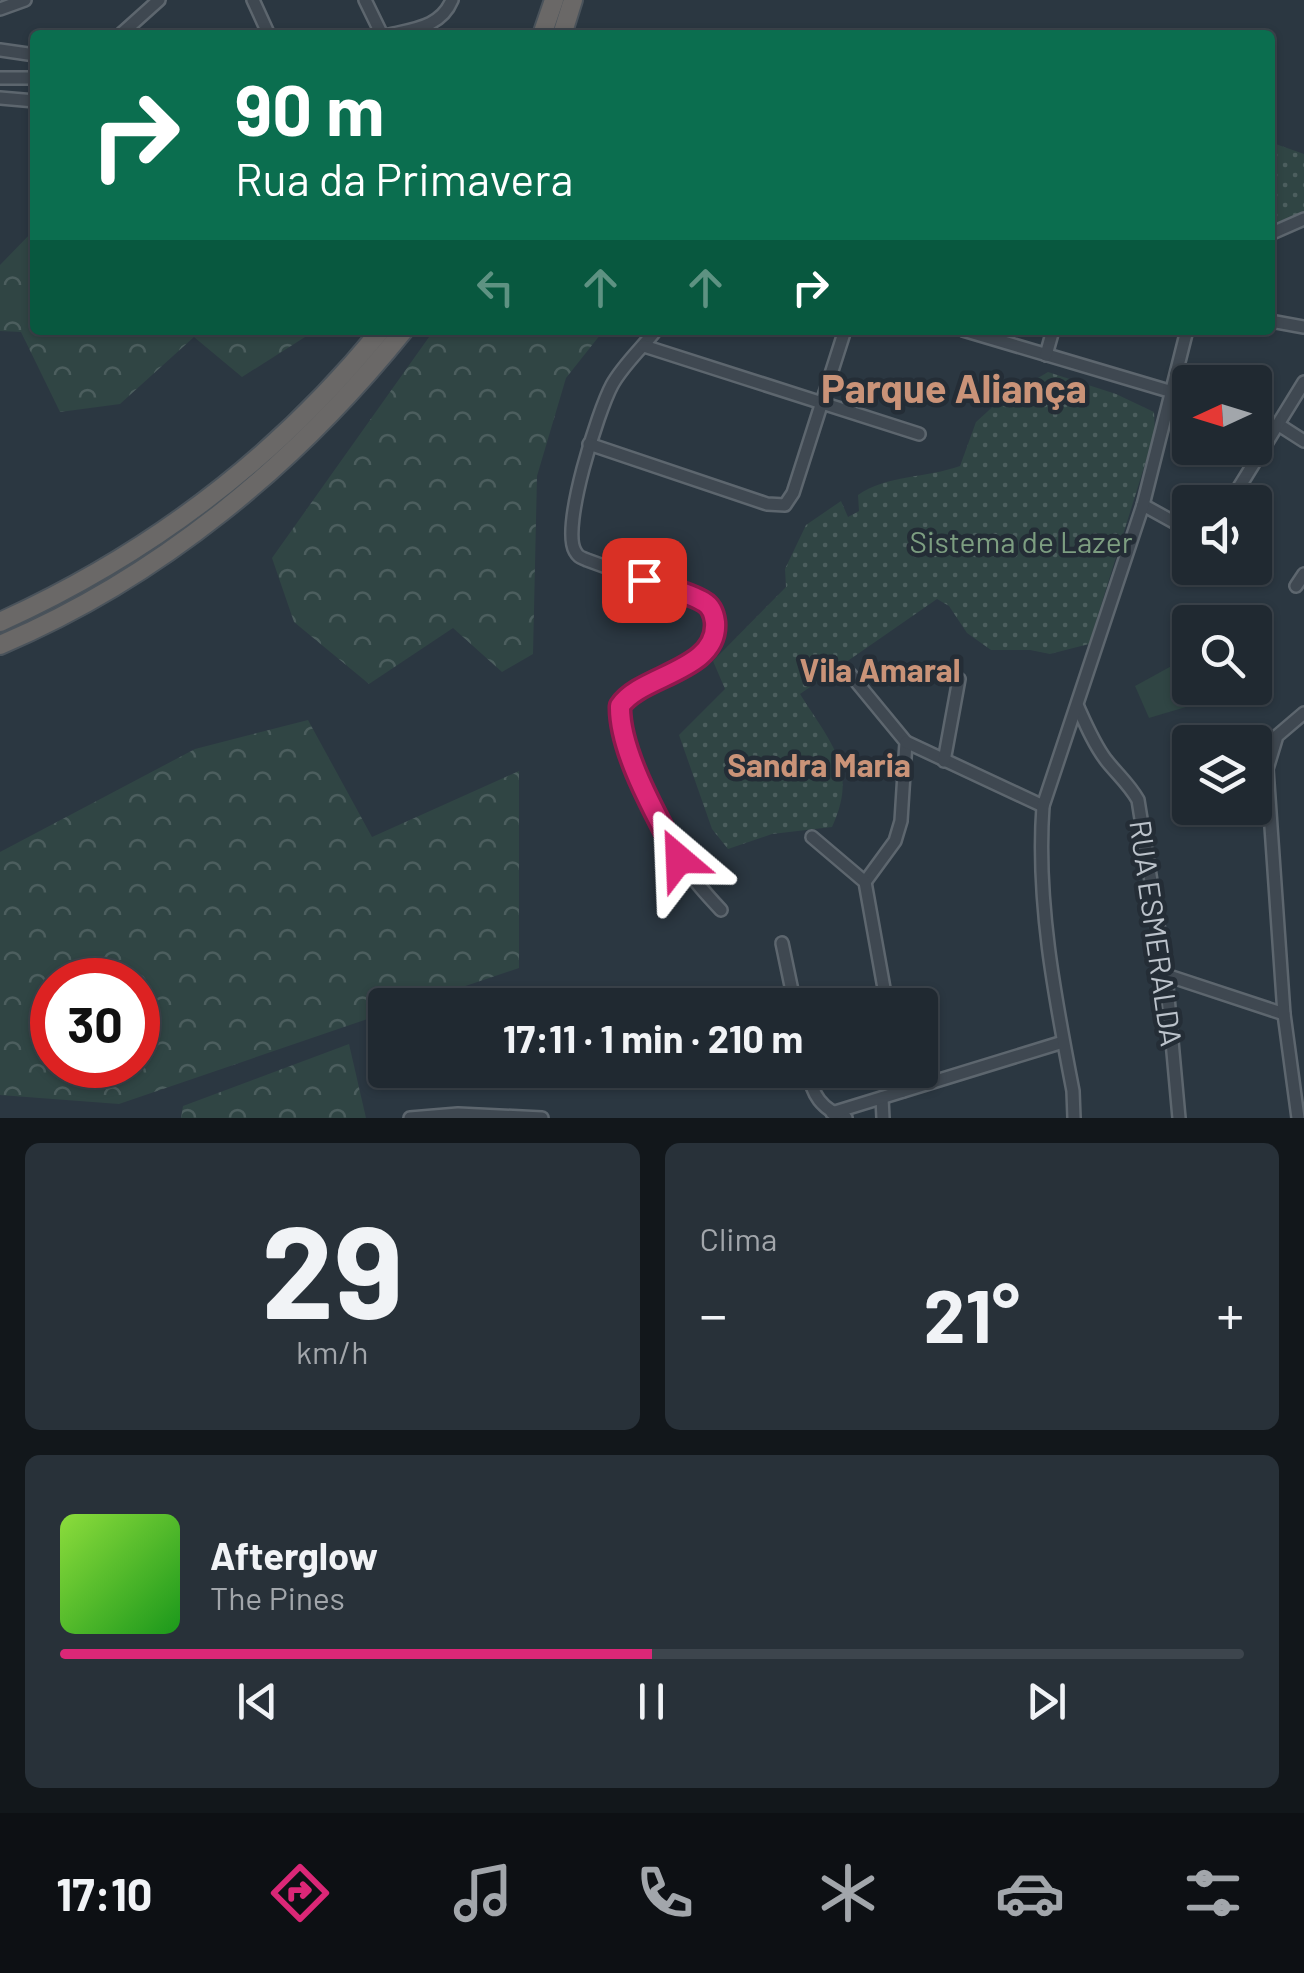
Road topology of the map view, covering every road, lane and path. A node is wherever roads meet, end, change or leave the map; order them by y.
1 (25, 0) edge
2 (159, 0) edge
3 (253, 0) edge
4 (365, 0) edge
5 (452, 0) edge
6 (554, 0) edge
7 (573, 0) edge
8 (0, 8) edge
9 (126, 30) edge
10 (267, 30) edge
11 (382, 30) edge
12 (406, 30) edge
13 (544, 30) edge
14 (564, 30) edge
15 (0, 50) edge
16 (30, 55) edge
17 (0, 78) edge
18 (30, 78) edge
19 (0, 98) edge
20 (30, 101) edge
21 (1304, 219) edge
22 (1275, 232) edge
23 (1275, 322) edge
24 (1304, 327) edge
25 (377, 335) edge
26 (400, 335) edge
27 (652, 335) edge
28 (843, 335) edge
29 (980, 335) edge
30 (1052, 335) edge
31 (1186, 335) edge
32 (644, 346) junction
33 (1046, 354) junction
34 (1304, 382) edge
35 (1169, 391) junction
36 (822, 401) junction
37 (1279, 425) junction
38 (919, 434) dead end
39 (1304, 441) edge
40 (590, 444) junction
41 (1241, 485) edge
42 (1143, 505) junction
43 (1172, 521) edge
44 (1304, 574) edge
45 (1296, 586) dead end
46 (0, 622) edge
47 (0, 645) edge
48 (850, 674) dead end
49 (960, 679) dead end
50 (1078, 707) junction
51 (1304, 713) edge
52 (906, 742) junction
53 (944, 761) junction
54 (1044, 806) junction
55 (812, 837) dead end
56 (865, 882) junction
57 (721, 910) dead end
58 (782, 943) dead end
59 (1166, 975) junction
60 (791, 988) edge
61 (884, 988) edge
62 (1284, 1014) junction
63 (1063, 1042) junction
64 (813, 1088) edge
65 (901, 1088) edge
66 (902, 1092) junction
67 (882, 1098) junction
68 (832, 1113) junction
69 (410, 1118) edge
70 (542, 1118) edge
71 (846, 1118) edge
72 (883, 1118) edge
73 (1074, 1118) edge
74 (1179, 1118) edge
75 (1298, 1118) edge

1 - 8 street
2 - 9 street
3 - 10 street
4 - 11 street
5 - 12 street
6 - 13 highway
7 - 14 highway
15 - 16 street
17 - 18 street
19 - 20 street
21 - 22 street
23 - 24 street
25 - 46 highway
26 - 47 highway
27 - 32 street
28 - 36 street
29 - 33 street
30 - 33 street
31 - 35 street
32 - 36 street
32 - 40 street
33 - 35 street
34 - 37 street
35 - 42 street
36 - 38 street
36 - 40 street
37 - 39 street
37 - 41 street
40 - 57 street
42 - 43 street
42 - 50 street
44 - 45 street
48 - 52 street
49 - 53 street
50 - 54 street
50 - 59 street, RUA ESMERALDA
51 - 62 street
52 - 53 street
52 - 56 street
53 - 54 street
54 - 63 street
55 - 56 street
56 - 61 street
58 - 60 street
59 - 62 street
59 - 74 street, RUA ESMERALDA
62 - 75 street
63 - 66 street
63 - 73 street
64 - 68 street
65 - 66 street
66 - 67 street
67 - 68 street
67 - 72 street
68 - 71 street
69 - 70 street

